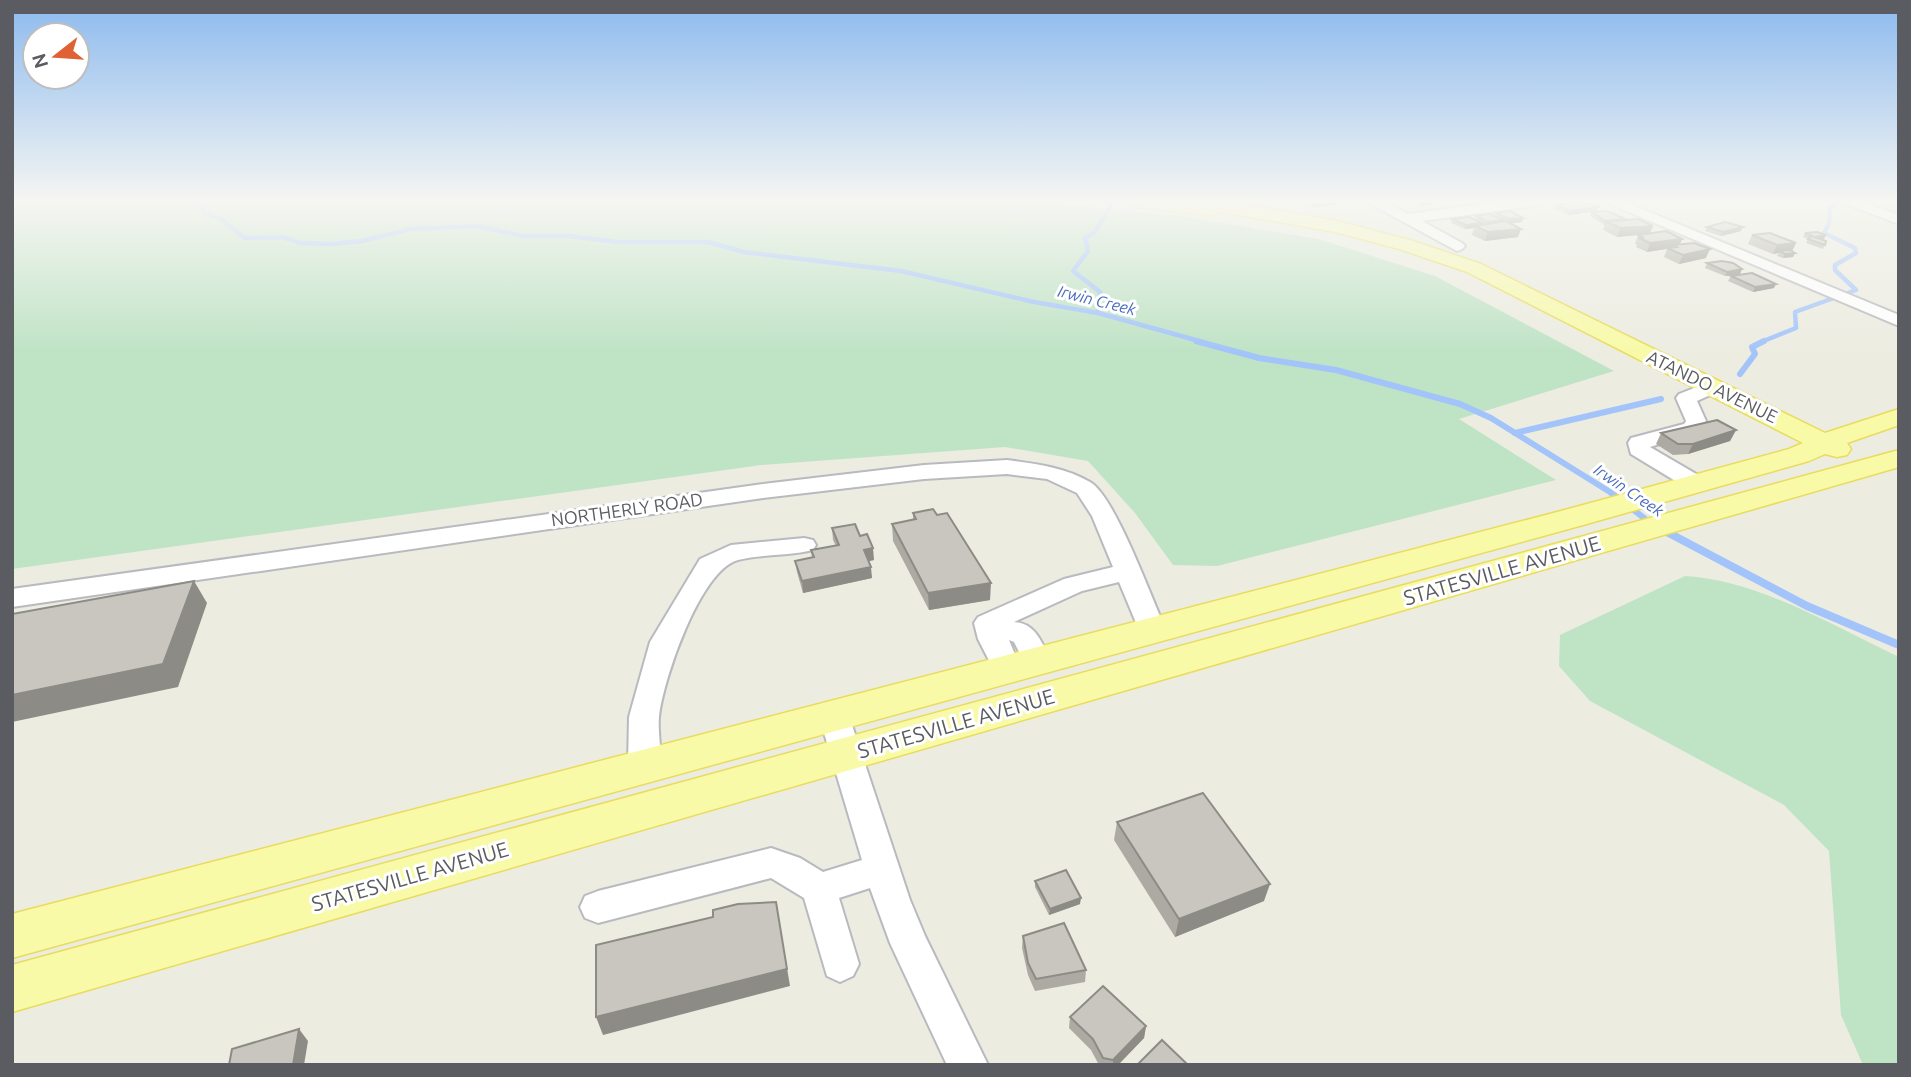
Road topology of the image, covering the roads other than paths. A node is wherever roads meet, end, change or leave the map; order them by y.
1 (1406, 252) edge
2 (1425, 252) edge
3 (1734, 252) edge
4 (1524, 294) junction
5 (1899, 321) edge
6 (1712, 387) junction
7 (1899, 417) edge
8 (1825, 443) junction
9 (1890, 468) edge
10 (1682, 486) junction
11 (804, 545) dead end
12 (1128, 573) junction
13 (12, 598) edge
14 (1152, 630) junction
15 (1012, 655) junction
16 (834, 716) junction
17 (846, 755) junction
18 (644, 766) junction
19 (883, 869) junction
20 (819, 889) junction
21 (598, 906) dead end
22 (12, 936) edge
23 (840, 964) dead end
24 (12, 989) edge
25 (968, 1065) edge

1 - 4 main road, ATANDO AVENUE
2 - 4 main road, ATANDO AVENUE
3 - 5 street
4 - 6 main road, ATANDO AVENUE
6 - 8 main road, ATANDO AVENUE
6 - 10 street
7 - 8 main road, STATESVILLE AVENUE
8 - 9 main road, ATANDO AVENUE
8 - 10 main road, STATESVILLE AVENUE
9 - 17 main road, STATESVILLE AVENUE
10 - 14 main road, STATESVILLE AVENUE
11 - 18 street
12 - 13 street, NORTHERLY ROAD
12 - 14 street, NORTHERLY ROAD
12 - 15 street
14 - 15 main road, STATESVILLE AVENUE
15 - 16 main road, STATESVILLE AVENUE
16 - 17 street
16 - 18 main road, STATESVILLE AVENUE
17 - 19 street
17 - 24 main road, STATESVILLE AVENUE
18 - 22 main road, STATESVILLE AVENUE
19 - 20 street
19 - 25 street
20 - 21 street
20 - 23 street

